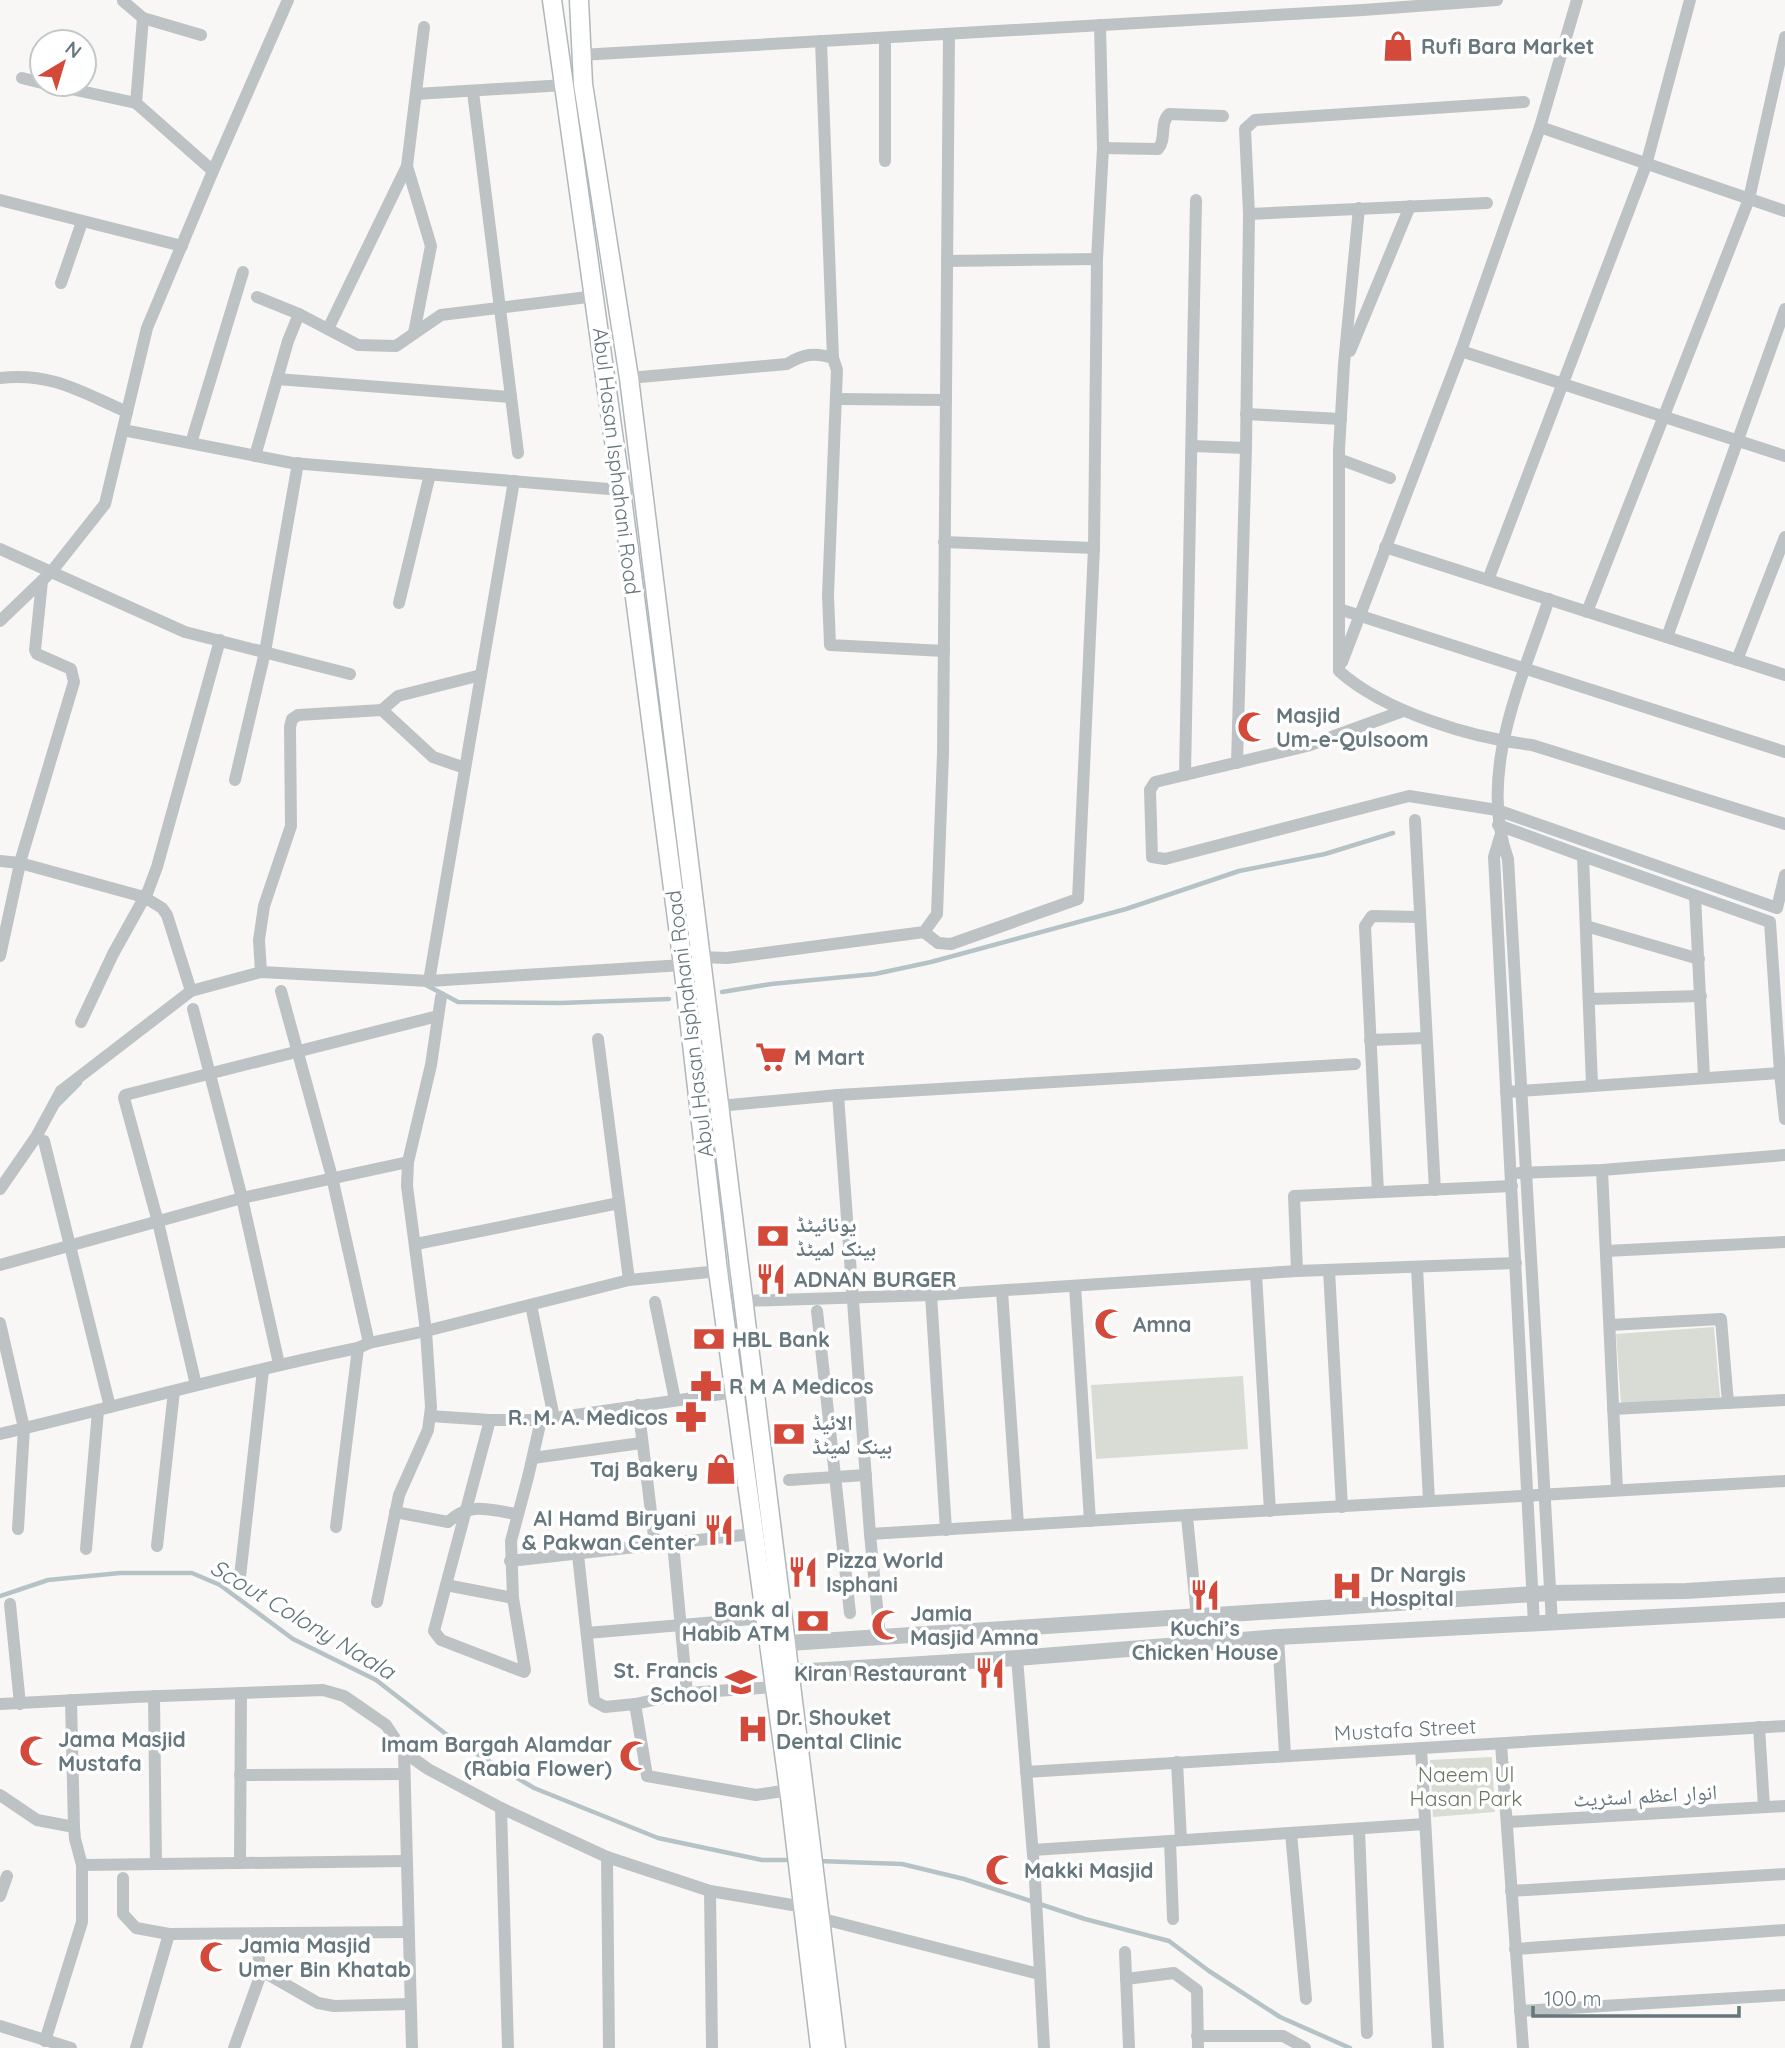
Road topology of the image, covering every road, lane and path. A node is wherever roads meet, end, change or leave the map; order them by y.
1 (288, 0) edge
2 (552, 0) edge
3 (579, 0) edge
4 (1497, 0) edge
5 (1577, 0) edge
6 (1690, 0) edge
7 (122, 1) edge
8 (1362, 5) edge
9 (1336, 6) edge
10 (143, 18) junction
11 (1100, 25) junction
12 (424, 27) dead end
13 (949, 34) junction
14 (201, 35) dead end
15 (1785, 37) edge
16 (885, 38) junction
17 (821, 41) junction
18 (580, 55) junction
19 (1781, 69) edge
20 (22, 78) dead end
21 (28, 80) edge
22 (565, 85) junction
23 (472, 92) junction
24 (416, 94) junction
25 (98, 95) edge
26 (1524, 102) dead end
27 (136, 103) junction
28 (1223, 116) dead end
29 (1540, 127) junction
30 (1103, 148) junction
31 (886, 161) dead end
32 (1646, 165) junction
33 (407, 166) junction
34 (213, 171) junction
35 (1749, 199) junction
36 (0, 200) edge
37 (1196, 200) dead end
38 (1488, 203) dead end
39 (1410, 206) junction
40 (1359, 208) junction
41 (1785, 211) edge
42 (1249, 214) junction
43 (82, 222) junction
44 (182, 246) junction
45 (1097, 260) junction
46 (947, 261) junction
47 (243, 272) dead end
48 (61, 283) dead end
49 (596, 296) junction
50 (257, 297) dead end
51 (501, 307) junction
52 (1785, 309) edge
53 (299, 314) junction
54 (328, 329) junction
55 (414, 333) junction
56 (1461, 351) junction
57 (833, 358) junction
58 (1344, 364) junction
59 (0, 378) edge
60 (629, 378) junction
61 (277, 379) junction
62 (1563, 384) junction
63 (511, 397) junction
64 (836, 399) junction
65 (946, 400) junction
66 (127, 412) junction
67 (1246, 414) junction
68 (1663, 417) junction
69 (1341, 419) junction
70 (123, 430) junction
71 (1737, 441) junction
72 (191, 443) junction
73 (1192, 446) junction
74 (1246, 448) junction
75 (517, 453) dead end
76 (255, 456) junction
77 (1785, 456) edge
78 (1339, 459) junction
79 (298, 463) junction
80 (430, 474) junction
81 (1390, 478) dead end
82 (514, 481) junction
83 (642, 486) junction
84 (621, 490) junction
85 (1785, 537) edge
86 (944, 542) junction
87 (1385, 547) junction
88 (1094, 548) junction
89 (0, 549) edge
90 (47, 576) junction
91 (1488, 580) junction
92 (1549, 599) junction
93 (399, 603) dead end
94 (1339, 609) junction
95 (1587, 612) junction
96 (1360, 615) junction
97 (0, 621) edge
98 (1667, 637) junction
99 (220, 640) junction
100 (944, 651) junction
101 (265, 652) junction
102 (1737, 660) junction
103 (1526, 668) junction
104 (1339, 671) junction
105 (350, 674) dead end
106 (481, 675) junction
107 (1785, 675) edge
108 (382, 710) junction
109 (1403, 711) junction
110 (1502, 741) junction
111 (1785, 752) edge
112 (1237, 763) junction
113 (465, 768) junction
114 (1185, 775) junction
115 (235, 780) dead end
116 (1497, 810) junction
117 (1415, 820) dead end
118 (1785, 824) edge
119 (1499, 831) junction
120 (1583, 856) junction
121 (0, 862) edge
122 (20, 863) junction
123 (1785, 875) edge
124 (1695, 896) junction
125 (144, 897) junction
126 (1420, 917) junction
127 (1586, 926) junction
128 (923, 932) junction
129 (0, 956) edge
130 (700, 957) junction
131 (1699, 959) junction
132 (683, 965) junction
133 (261, 972) junction
134 (429, 981) junction
135 (191, 991) junction
136 (282, 991) dead end
137 (1701, 996) junction
138 (441, 997) dead end
139 (1589, 999) junction
140 (192, 1009) dead end
141 (438, 1016) junction
142 (81, 1022) dead end
143 (1426, 1038) junction
144 (598, 1039) dead end
145 (1370, 1040) junction
146 (297, 1050) junction
147 (1355, 1064) dead end
148 (209, 1072) junction
149 (1780, 1073) junction
150 (1704, 1077) junction
151 (1592, 1084) junction
152 (1522, 1090) junction
153 (1506, 1092) junction
154 (838, 1095) junction
155 (719, 1106) junction
156 (1785, 1119) edge
157 (44, 1141) dead end
158 (1785, 1155) edge
159 (408, 1162) junction
160 (1602, 1170) junction
161 (1528, 1172) junction
162 (332, 1177) junction
163 (1512, 1180) junction
164 (0, 1189) edge
165 (1435, 1190) junction
166 (1378, 1192) junction
167 (242, 1198) junction
168 (619, 1203) junction
169 (158, 1222) junction
170 (1785, 1242) edge
171 (416, 1244) junction
172 (70, 1246) junction
173 (1606, 1251) junction
174 (1516, 1263) junction
175 (0, 1265) edge
176 (1417, 1267) junction
177 (739, 1269) junction
178 (1329, 1270) junction
179 (718, 1271) junction
180 (1297, 1271) junction
181 (1256, 1274) junction
182 (629, 1280) junction
183 (1075, 1286) junction
184 (1002, 1291) junction
185 (931, 1295) junction
186 (854, 1298) junction
187 (743, 1301) junction
188 (655, 1302) dead end
189 (531, 1305) junction
190 (817, 1311) dead end
191 (0, 1323) edge
192 (1610, 1325) junction
193 (426, 1331) junction
194 (364, 1345) junction
195 (279, 1364) junction
196 (263, 1370) junction
197 (195, 1385) junction
198 (174, 1391) junction
199 (735, 1392) junction
200 (675, 1400) junction
201 (1785, 1400) edge
202 (1728, 1403) junction
203 (638, 1405) junction
204 (104, 1409) junction
205 (1614, 1409) junction
206 (430, 1416) junction
207 (547, 1419) junction
208 (490, 1420) junction
209 (24, 1428) junction
210 (0, 1434) edge
211 (641, 1443) junction
212 (533, 1458) junction
213 (866, 1475) junction
214 (834, 1477) junction
215 (789, 1480) dead end
216 (1785, 1481) edge
217 (1618, 1489) junction
218 (1544, 1493) junction
219 (1527, 1495) junction
220 (1429, 1501) junction
221 (1342, 1507) junction
222 (465, 1511) junction
223 (1270, 1511) junction
224 (395, 1512) junction
225 (517, 1514) junction
226 (1187, 1517) junction
227 (1090, 1521) junction
228 (1018, 1525) junction
229 (336, 1527) dead end
230 (18, 1529) dead end
231 (946, 1530) junction
232 (752, 1534) junction
233 (870, 1534) junction
234 (673, 1543) junction
235 (654, 1545) junction
236 (157, 1546) dead end
237 (86, 1549) dead end
238 (578, 1555) junction
239 (510, 1561) junction
240 (240, 1577) dead end
241 (446, 1585) junction
242 (1785, 1585) edge
243 (1550, 1593) junction
244 (1532, 1594) junction
245 (513, 1598) junction
246 (377, 1602) dead end
247 (10, 1604) dead end
248 (1785, 1610) edge
249 (850, 1613) dead end
250 (1197, 1617) junction
251 (764, 1618) junction
252 (1552, 1623) junction
253 (680, 1624) junction
254 (1534, 1624) junction
255 (587, 1633) junction
256 (1278, 1637) junction
257 (880, 1638) junction
258 (776, 1644) junction
259 (1017, 1658) junction
260 (778, 1677) junction
261 (240, 1693) junction
262 (687, 1693) junction
263 (154, 1696) junction
264 (71, 1700) junction
265 (0, 1704) edge
266 (20, 1704) junction
267 (635, 1704) junction
268 (1785, 1726) edge
269 (1759, 1727) junction
270 (1501, 1744) junction
271 (1421, 1748) junction
272 (404, 1752) junction
273 (1285, 1754) junction
274 (1177, 1762) junction
275 (1026, 1772) junction
276 (404, 1774) junction
277 (240, 1775) junction
278 (794, 1793) junction
279 (0, 1796) edge
280 (1785, 1806) edge
281 (1764, 1807) junction
282 (501, 1808) junction
283 (1507, 1822) junction
284 (1425, 1824) junction
285 (74, 1827) junction
286 (1359, 1829) junction
287 (1292, 1833) junction
288 (1175, 1841) junction
289 (1033, 1850) junction
290 (607, 1857) junction
291 (406, 1861) junction
292 (240, 1863) junction
293 (156, 1864) junction
294 (82, 1865) junction
295 (1785, 1874) edge
296 (7, 1876) dead end
297 (123, 1878) dead end
298 (709, 1891) junction
299 (1511, 1891) junction
300 (0, 1896) edge
301 (814, 1911) junction
302 (1173, 1919) dead end
303 (1785, 1930) edge
304 (408, 1932) junction
305 (169, 1934) junction
306 (258, 1934) junction
307 (1515, 1949) junction
308 (1125, 1952) dead end
309 (262, 1971) junction
310 (1039, 1974) junction
311 (1126, 1979) junction
312 (1785, 1996) edge
313 (1306, 1999) dead end
314 (410, 2004) junction
315 (1520, 2011) junction
316 (0, 2026) edge
317 (1367, 2033) dead end
318 (46, 2041) junction
319 (1198, 2042) edge
320 (1253, 2042) edge
321 (70, 2048) edge
322 (136, 2048) edge
323 (234, 2048) edge
324 (412, 2048) edge
325 (508, 2048) edge
326 (609, 2048) edge
327 (712, 2048) edge
328 (820, 2048) edge
329 (836, 2048) edge
330 (1044, 2048) edge
331 (1129, 2048) edge
332 (1305, 2048) edge
333 (1438, 2048) edge
334 (1522, 2048) edge

1 - 34 street
2 - 22 main road, Abul Hasan Isphahani Road
3 - 18 main road, Abul Hasan Isphahani Road
4 - 8 street
5 - 29 street
6 - 32 street
7 - 10 street
8 - 9 street
9 - 11 street
10 - 14 street
10 - 27 street
11 - 13 street
11 - 30 street
12 - 24 street
13 - 16 street
13 - 46 street
15 - 19 street
16 - 17 street
16 - 31 street
17 - 18 street
17 - 57 street
18 - 60 main road, Abul Hasan Isphahani Road
19 - 35 street
20 - 21 street
22 - 23 street
22 - 49 main road, Abul Hasan Isphahani Road
23 - 24 street
23 - 51 street
24 - 33 street
25 - 27 street
26 - 42 street
27 - 34 street
28 - 30 street
29 - 32 street
29 - 56 street
30 - 45 street
32 - 35 street
32 - 62 street
33 - 54 street
33 - 55 street
34 - 44 street
35 - 41 street
35 - 68 street
36 - 43 street
37 - 73 street
38 - 39 street
39 - 40 street
39 - 58 street
40 - 42 street
40 - 58 street
42 - 67 street
43 - 44 street
43 - 48 street
44 - 66 street
45 - 46 street
45 - 88 street
46 - 65 street
47 - 72 street
49 - 51 street
49 - 84 main road, Abul Hasan Isphahani Road
50 - 53 street
51 - 55 street
51 - 63 street
52 - 71 street
53 - 54 street
53 - 61 street
54 - 55 street
56 - 62 street
56 - 87 street
57 - 60 street
57 - 64 street
58 - 69 street
59 - 66 street
60 - 83 main road, Abul Hasan Isphahani Road
61 - 63 street
61 - 76 street
62 - 68 street
62 - 91 street
63 - 75 street
64 - 65 street
64 - 100 street
65 - 86 street
66 - 70 street
67 - 69 street
67 - 74 street
68 - 71 street
68 - 95 street
69 - 78 street
70 - 72 street
70 - 90 street
71 - 77 street
71 - 98 street
72 - 76 street
73 - 74 street
73 - 114 street
74 - 112 street
76 - 79 street
78 - 81 street
78 - 94 street
79 - 80 street
79 - 101 street
80 - 82 street
80 - 93 street
82 - 84 street
82 - 106 street
83 - 84 street
83 - 130 main road, Abul Hasan Isphahani Road
84 - 132 main road, Abul Hasan Isphahani Road
85 - 102 street
86 - 88 street
86 - 100 street
87 - 91 street
87 - 96 street
88 - 128 street
89 - 90 street
90 - 97 street
90 - 99 street
90 - 122 street
91 - 92 street
92 - 95 street
92 - 103 street
94 - 96 street
94 - 104 street
95 - 98 street
96 - 103 street
96 - 104 street
98 - 102 street
99 - 101 street
99 - 125 street
100 - 128 street
101 - 105 street
101 - 115 street
102 - 107 street
103 - 110 street
103 - 111 street
104 - 109 street
106 - 108 street
106 - 113 street
108 - 113 street
108 - 133 street
109 - 110 street
109 - 112 street
110 - 116 street
110 - 118 street
112 - 114 street
113 - 134 street
114 - 116 street
116 - 119 street
116 - 123 street
117 - 126 street
119 - 120 street
119 - 152 street
119 - 153 street
120 - 124 street
120 - 127 street
121 - 122 street
122 - 125 street
122 - 129 street
124 - 131 street
124 - 149 street
125 - 135 street
125 - 142 street
126 - 143 street
126 - 145 street
127 - 131 street
127 - 139 street
128 - 130 street
130 - 155 main road, Abul Hasan Isphahani Road
131 - 137 street
132 - 134 street
132 - 179 main road, Abul Hasan Isphahani Road
133 - 134 street
133 - 135 street
135 - 164 street
136 - 146 street
137 - 139 street
137 - 150 street
138 - 141 street
139 - 151 street
140 - 148 street
141 - 146 street
141 - 159 street
143 - 145 street
143 - 165 street
144 - 168 street
145 - 166 street
146 - 148 street
146 - 162 street
147 - 154 street
148 - 167 street
148 - 169 street
149 - 150 street
149 - 156 street
150 - 151 street
151 - 152 street
152 - 153 street
152 - 161 street
153 - 163 street
154 - 155 street
154 - 186 street
155 - 177 main road, Abul Hasan Isphahani Road
157 - 172 street
158 - 160 street
159 - 162 street
159 - 171 street
160 - 161 street
160 - 173 street
161 - 163 street
161 - 218 street
162 - 167 street
162 - 194 street
163 - 165 street
163 - 174 street
165 - 166 street
166 - 180 street
167 - 169 street
167 - 195 street
168 - 171 street
168 - 182 street
169 - 172 street
169 - 197 street
170 - 173 street
171 - 193 street
172 - 175 street
172 - 204 street
173 - 192 street
174 - 176 street
174 - 219 street
176 - 178 street
176 - 220 street
177 - 179 street
177 - 187 main road, Abul Hasan Isphahani Road
178 - 180 street
178 - 221 street
179 - 182 street
179 - 199 main road, Abul Hasan Isphahani Road
180 - 181 street
181 - 183 street
181 - 223 street
182 - 189 street
183 - 184 street
183 - 227 street
184 - 185 street
184 - 228 street
185 - 186 street
185 - 231 street
186 - 187 street
186 - 213 street
187 - 258 main road, Abul Hasan Isphahani Road
188 - 200 street
189 - 193 street
189 - 207 street
190 - 214 street
191 - 209 street
192 - 202 street
192 - 205 street
193 - 194 street
193 - 206 street
194 - 195 street
194 - 229 street
195 - 196 street
196 - 197 street
196 - 240 street
197 - 198 street
198 - 204 street
198 - 236 street
199 - 200 street
199 - 232 main road, Abul Hasan Isphahani Road
200 - 203 street
201 - 202 street
202 - 205 street
203 - 207 street
203 - 211 street
204 - 209 street
204 - 237 street
205 - 217 street
206 - 208 street
206 - 224 street
207 - 208 street
207 - 212 street
208 - 222 street
209 - 210 street
209 - 230 street
211 - 212 street
211 - 235 street
212 - 225 street
213 - 214 street
213 - 233 street
214 - 215 street
214 - 249 street
216 - 217 street
217 - 218 street
218 - 219 street
218 - 243 street
219 - 220 street
219 - 244 street
220 - 221 street
221 - 223 street
222 - 224 street
222 - 225 street
222 - 241 street
223 - 226 street
224 - 246 street
225 - 239 street
226 - 227 street
226 - 250 street
227 - 228 street
228 - 231 street
231 - 233 street
232 - 234 street
232 - 251 main road, Abul Hasan Isphahani Road
233 - 257 street
234 - 235 street
234 - 253 street
235 - 238 street
238 - 239 street
238 - 255 street
239 - 245 street
241 - 245 street
241 - 245 street
242 - 243 street
243 - 244 street
243 - 252 street
244 - 250 street
244 - 254 street
247 - 266 street
248 - 252 street
250 - 257 street
251 - 253 street
251 - 258 main road, Abul Hasan Isphahani Road
252 - 254 street
253 - 255 street
253 - 262 street
254 - 256 street
255 - 267 street
256 - 259 street
256 - 273 street
257 - 258 street
258 - 260 main road, Abul Hasan Isphahani Road
259 - 260 street
259 - 275 street
260 - 262 street
260 - 278 main road, Abul Hasan Isphahani Road
261 - 263 street
261 - 272 street
261 - 277 street
262 - 267 street
263 - 264 street
263 - 293 street
264 - 266 street
264 - 285 street
265 - 266 street
267 - 278 street
268 - 269 street, Mustafa Street
269 - 270 street, Mustafa Street
269 - 281 street
270 - 271 street, Mustafa Street
270 - 283 street
271 - 273 street, Mustafa Street
271 - 284 street
272 - 276 street
272 - 282 street
273 - 274 street, Mustafa Street
274 - 275 street, Mustafa Street
274 - 288 street
275 - 289 street
276 - 277 street
276 - 291 street
277 - 292 street
278 - 301 main road, Abul Hasan Isphahani Road
279 - 285 street
280 - 281 street, انوار اعظم اسٹریٹ
281 - 283 street, انوار اعظم اسٹریٹ
282 - 290 street
282 - 325 street
283 - 299 street
284 - 286 street
284 - 333 street
285 - 294 street
286 - 287 street
286 - 317 street
287 - 288 street
287 - 313 street
288 - 289 street
288 - 302 street
289 - 310 street
290 - 298 street
290 - 326 street
291 - 292 street
291 - 304 street
292 - 293 street
293 - 294 street
294 - 318 street
295 - 299 street
296 - 300 street
297 - 305 street
298 - 301 street
298 - 327 street
299 - 307 street
301 - 310 street
301 - 328 main road, Abul Hasan Isphahani Road
301 - 329 main road, Abul Hasan Isphahani Road
303 - 307 street
304 - 306 street
304 - 314 street
305 - 306 street
305 - 322 street
306 - 309 street
307 - 315 street
308 - 311 street
309 - 314 street
309 - 323 street
310 - 330 street
311 - 319 street
311 - 331 street
312 - 315 street
314 - 324 street
315 - 334 street
316 - 318 street
318 - 321 street
319 - 320 street
320 - 332 street

